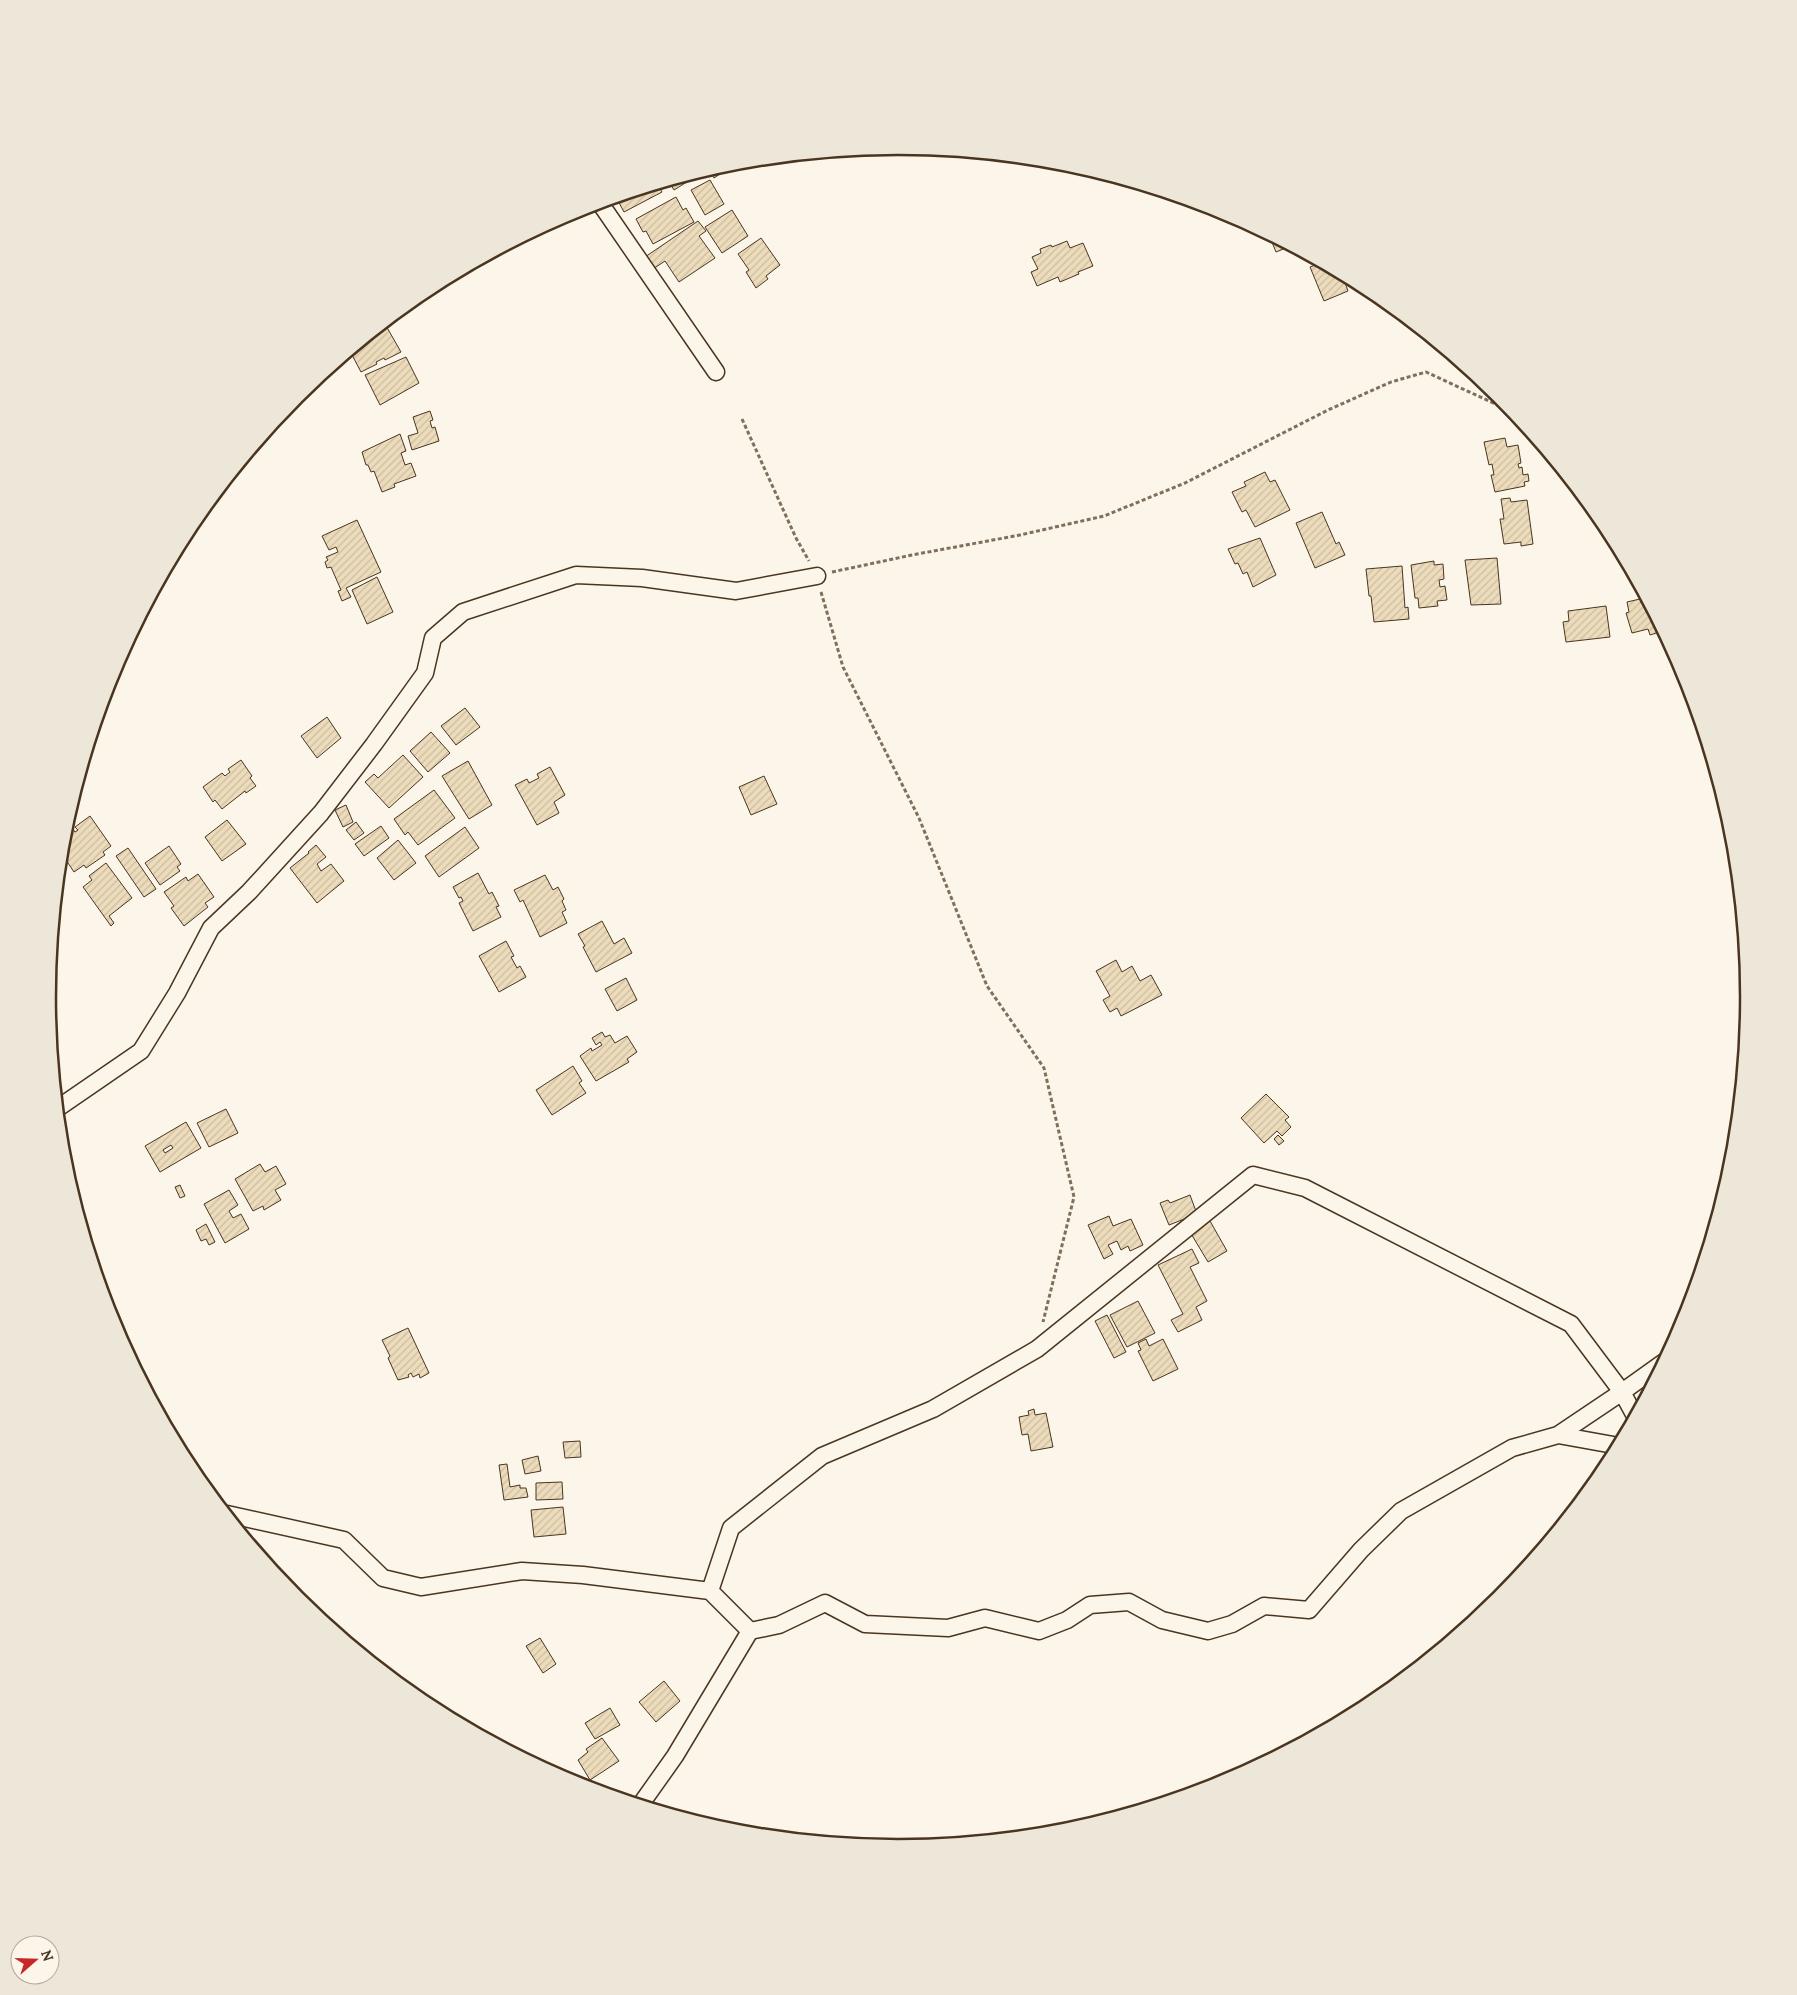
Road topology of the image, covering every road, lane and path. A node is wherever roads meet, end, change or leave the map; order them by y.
1 (604, 209) edge
2 (716, 372) dead end
3 (1496, 404) edge
4 (742, 419) dead end
5 (817, 576) junction
6 (63, 1105) edge
7 (1037, 1349) junction
8 (1655, 1369) edge
9 (1622, 1392) junction
10 (1632, 1411) edge
11 (1558, 1435) junction
12 (1612, 1445) edge
13 (235, 1516) edge
14 (710, 1591) junction
15 (750, 1631) junction
16 (644, 1800) edge

1 - 2 street
3 - 5 path
4 - 5 path
5 - 6 street
5 - 7 path
7 - 9 street
7 - 14 street
8 - 9 street
9 - 10 street
9 - 11 street
11 - 12 street
11 - 15 street
13 - 14 street
14 - 15 street
15 - 16 street

